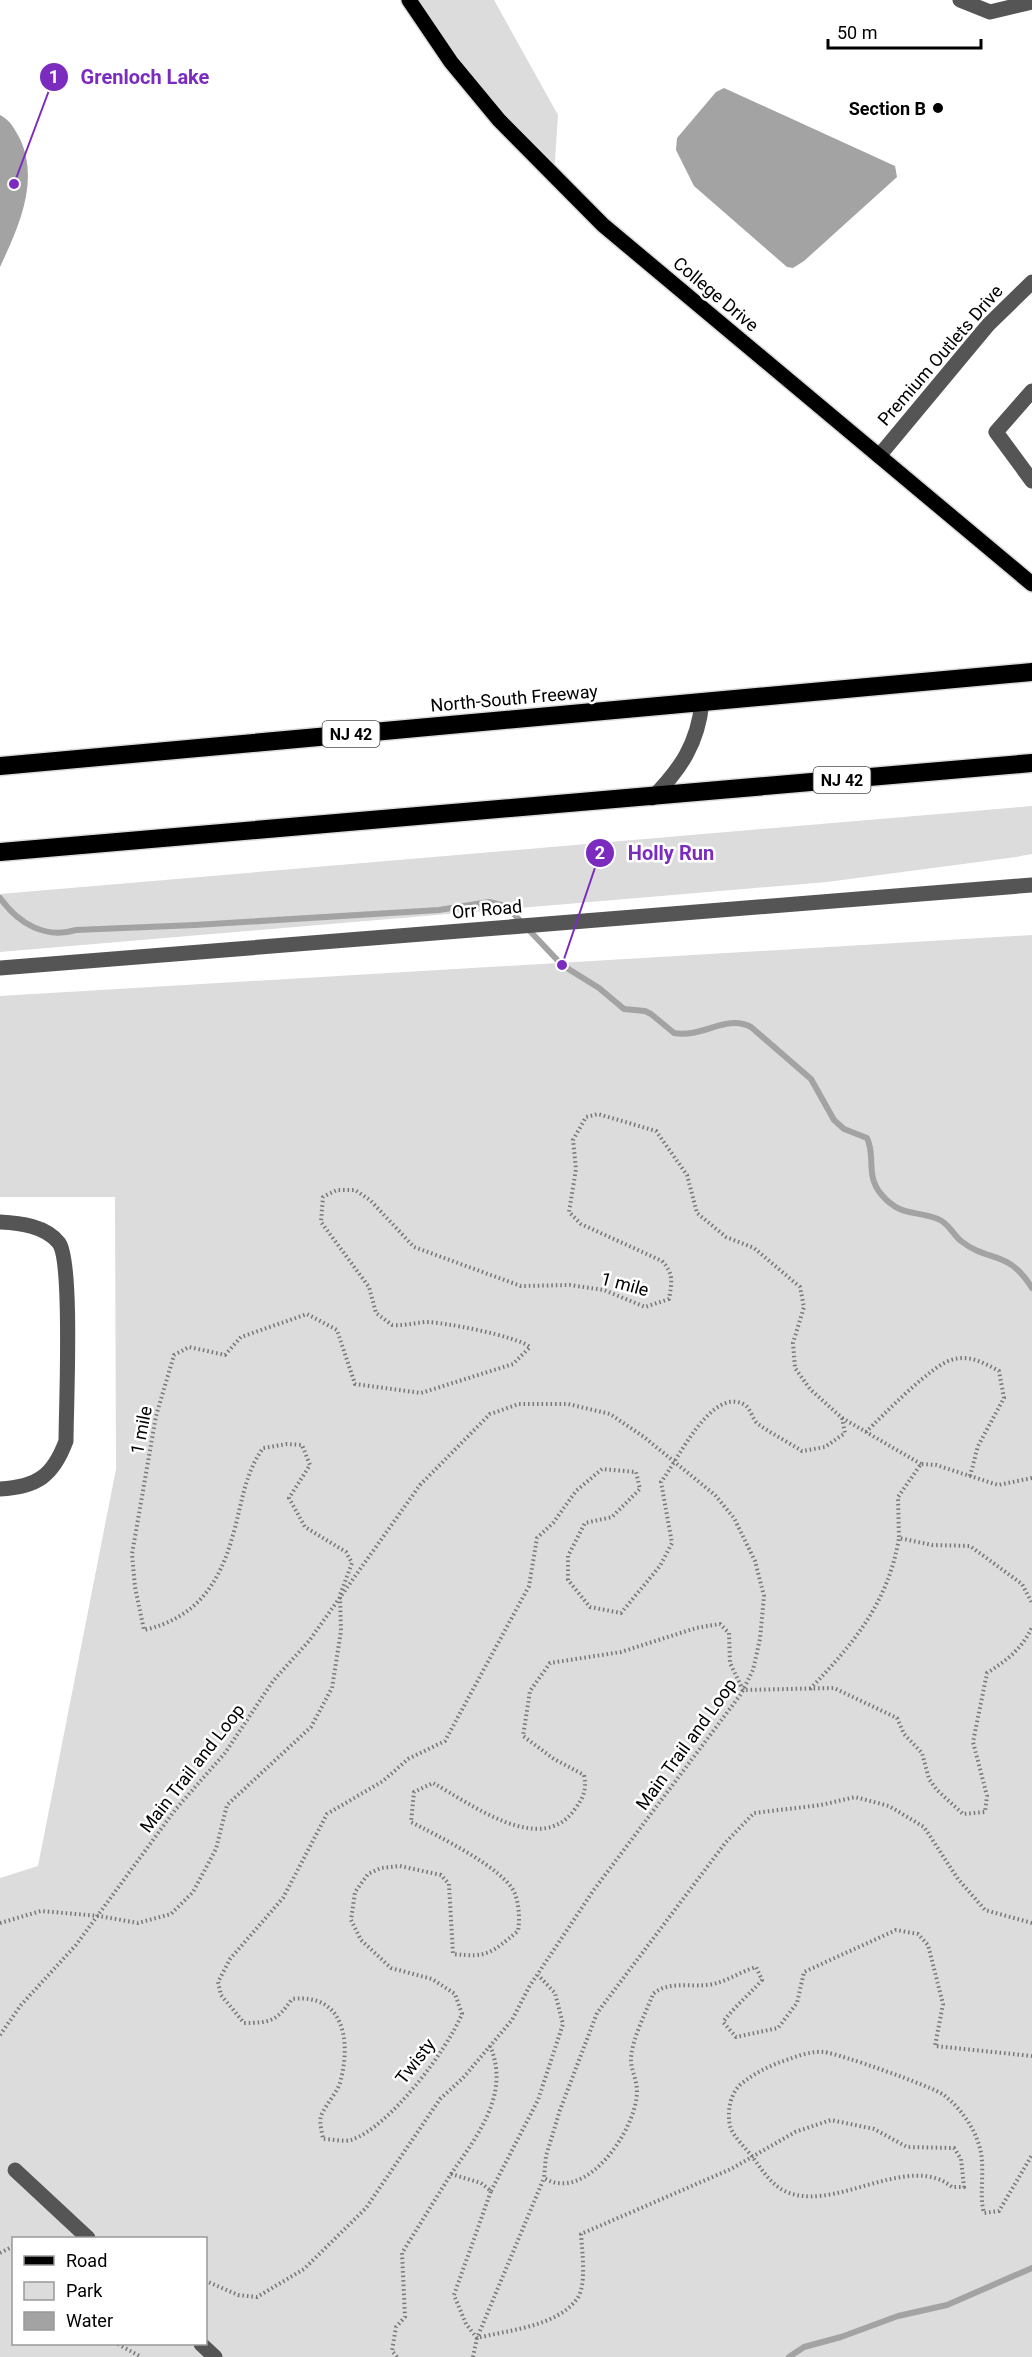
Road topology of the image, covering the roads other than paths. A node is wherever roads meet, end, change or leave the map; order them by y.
1 (409, 0) edge
2 (960, 0) edge
3 (1032, 2) edge
4 (1032, 282) edge
5 (1032, 391) edge
6 (879, 456) junction
7 (1032, 481) edge
8 (1032, 584) edge
9 (1032, 672) edge
10 (702, 702) junction
11 (1032, 763) edge
12 (0, 766) edge
13 (652, 798) junction
14 (0, 852) edge
15 (1032, 879) edge
16 (1032, 885) edge
17 (978, 888) junction
18 (0, 968) edge
19 (0, 1222) edge
20 (0, 1489) edge
21 (15, 2170) dead end
22 (87, 2237) edge
23 (203, 2345) edge
24 (215, 2357) edge

1 - 6 main road, College Drive
2 - 3 street
4 - 6 street, Premium Outlets Drive
5 - 7 street
6 - 8 main road, College Drive
9 - 10 highway, North-South Freeway / NJ 42
10 - 12 highway, North-South Freeway / NJ 42
10 - 13 street
11 - 13 highway, NJ 42
13 - 14 highway, NJ 42
15 - 17 street, Orr Road
16 - 17 street, Orr Road
17 - 18 street, Orr Road
19 - 20 street
21 - 22 street
23 - 24 street

